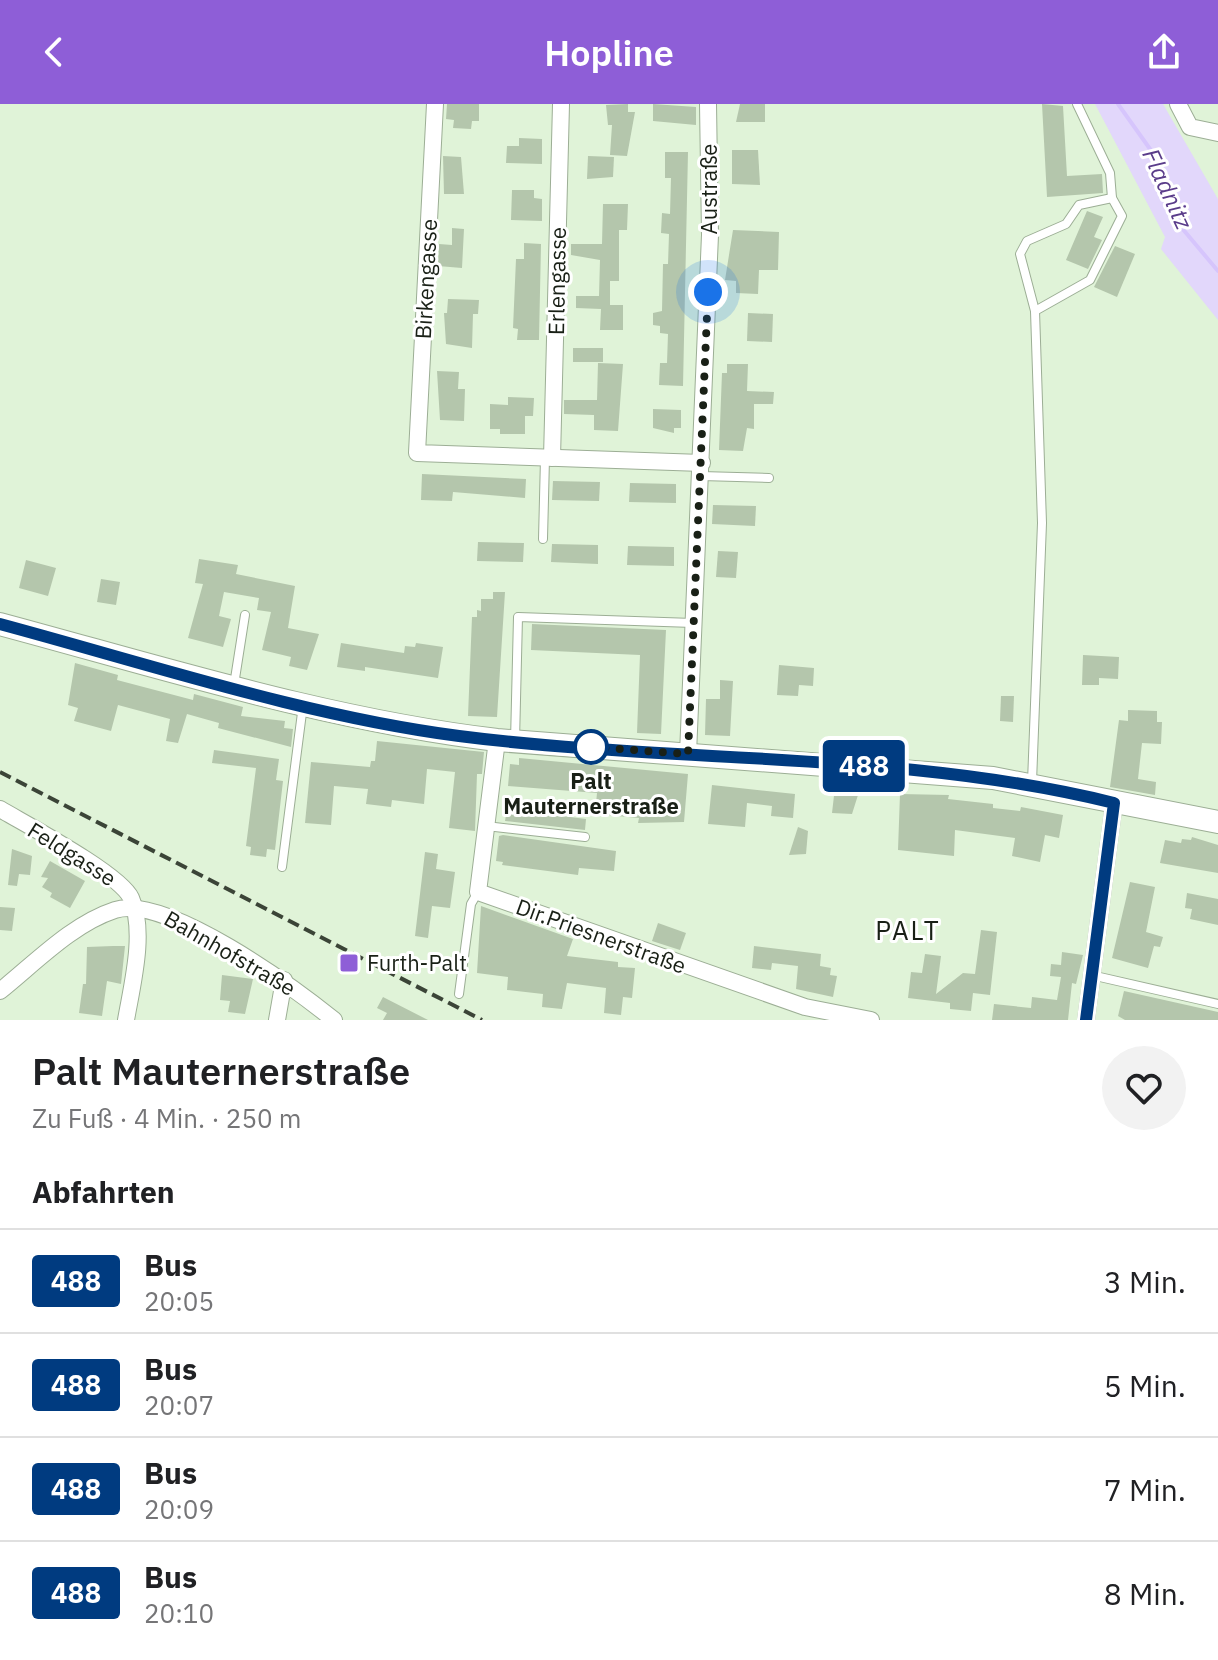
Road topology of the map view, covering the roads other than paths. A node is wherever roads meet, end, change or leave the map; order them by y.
1 (435, 104) edge
2 (561, 104) edge
3 (708, 104) edge
4 (1077, 104) edge
5 (1178, 104) edge
6 (1218, 133) edge
7 (1112, 198) junction
8 (1035, 311) junction
9 (549, 458) junction
10 (702, 470) junction
11 (769, 478) dead end
12 (543, 539) dead end
13 (245, 615) dead end
14 (693, 623) junction
15 (0, 624) edge
16 (234, 686) junction
17 (303, 704) junction
18 (506, 741) junction
19 (688, 754) junction
20 (1032, 783) junction
21 (1114, 803) junction
22 (0, 809) edge
23 (1218, 822) edge
24 (486, 826) junction
25 (585, 837) dead end
26 (282, 867) dead end
27 (478, 892) junction
28 (134, 907) junction
29 (1091, 975) junction
30 (284, 980) junction
31 (0, 991) edge
32 (459, 994) dead end
33 (1218, 1004) edge
34 (280, 1016) edge
35 (126, 1020) edge
36 (334, 1020) edge
37 (871, 1020) edge
38 (1086, 1020) edge

1 - 9 street, Birkengasse
2 - 9 street, Erlengasse
3 - 10 street, Austraße
4 - 7 lane
5 - 6 street
7 - 8 lane
7 - 8 lane
8 - 20 lane
9 - 10 street
9 - 12 lane
10 - 11 lane
10 - 14 street, Austraße
13 - 16 lane
14 - 18 lane
14 - 19 street, Austraße
15 - 16 street
16 - 17 street
17 - 18 street
17 - 26 lane
18 - 19 street
18 - 24 street
19 - 20 street
20 - 21 street
21 - 23 street
21 - 29 street
22 - 28 street, Feldgasse
24 - 25 lane
24 - 27 street
27 - 32 lane
27 - 37 street, Dir.Priesnerstraße
28 - 30 street, Bahnhofstraße
28 - 31 street, Bahnhofstraße
28 - 35 street
29 - 33 lane
29 - 38 street
30 - 34 street
30 - 36 street, Bahnhofstraße

